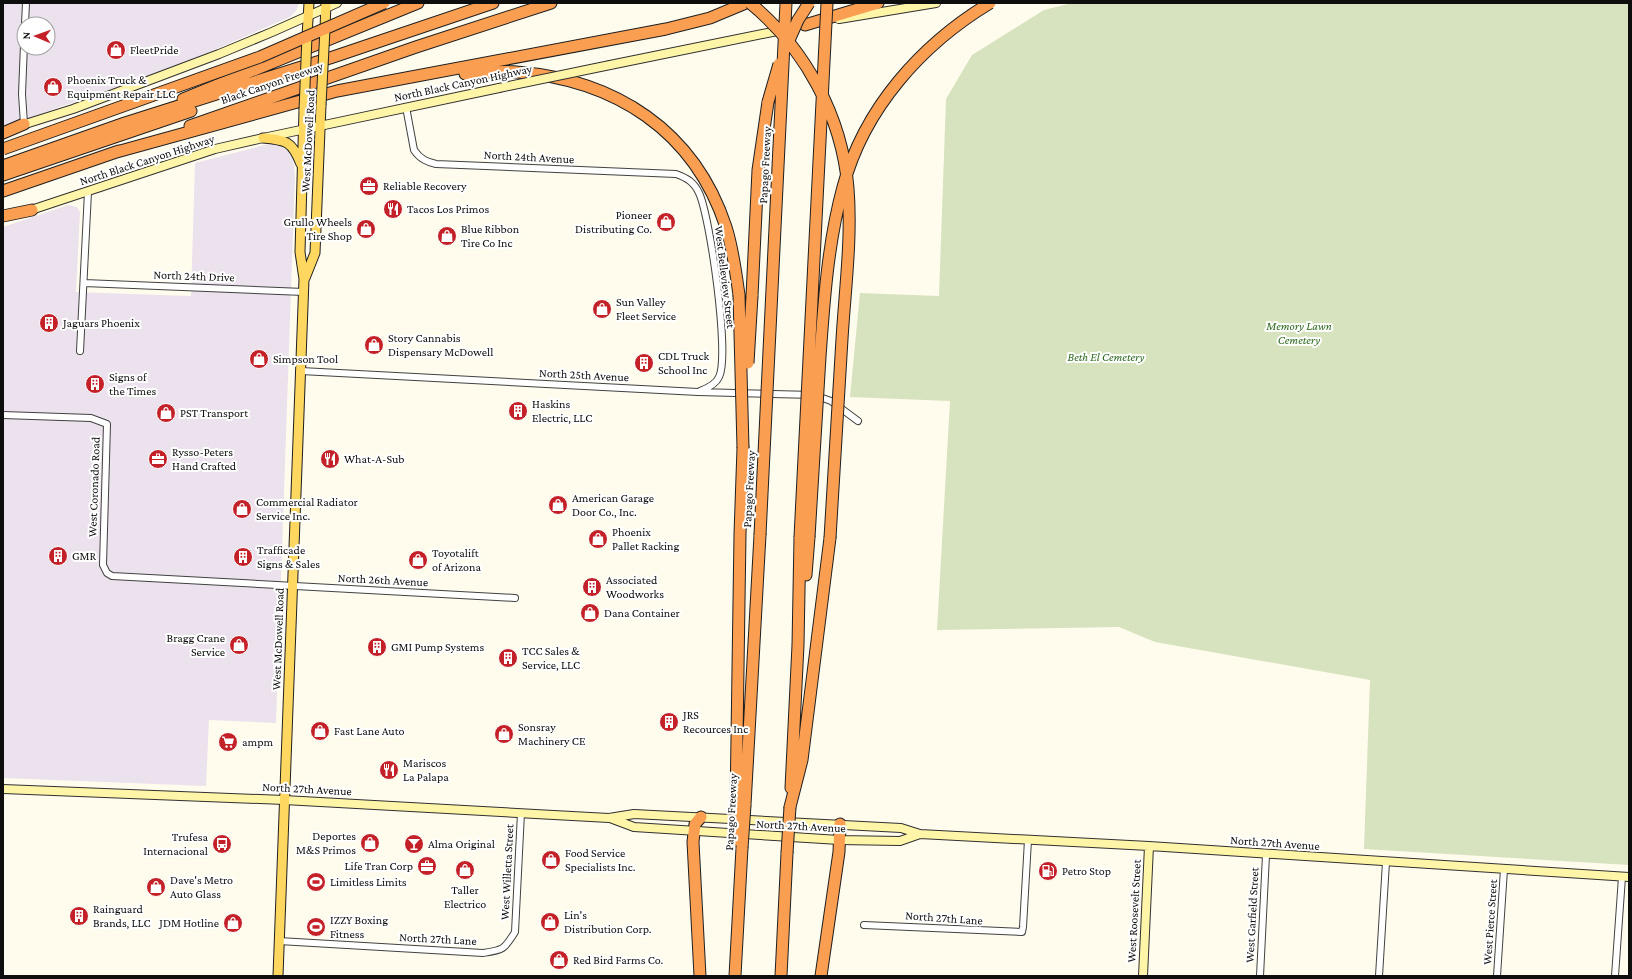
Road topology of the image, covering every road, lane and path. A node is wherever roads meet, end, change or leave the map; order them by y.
1 (26, 3) edge
2 (309, 3) edge
3 (337, 3) edge
4 (384, 3) edge
5 (418, 3) edge
6 (493, 3) edge
7 (551, 3) edge
8 (746, 3) edge
9 (750, 3) edge
10 (786, 3) edge
11 (809, 3) edge
12 (827, 3) edge
13 (878, 3) edge
14 (936, 3) edge
15 (990, 3) edge
16 (326, 5) edge
17 (477, 8) junction
18 (25, 16) edge
19 (308, 16) junction
20 (805, 25) junction
21 (24, 56) edge
22 (421, 77) junction
23 (406, 107) junction
24 (24, 124) junction
25 (125, 124) junction
26 (320, 127) junction
27 (303, 130) junction
28 (3, 132) edge
29 (263, 138) junction
30 (3, 149) edge
31 (113, 153) junction
32 (3, 166) edge
33 (302, 167) junction
34 (3, 175) edge
35 (691, 180) joint
36 (3, 191) edge
37 (88, 192) junction
38 (32, 210) junction
39 (3, 216) edge
40 (3, 222) edge
41 (304, 279) junction
42 (84, 283) junction
43 (304, 292) junction
44 (80, 351) dead end
45 (301, 371) junction
46 (698, 392) junction
47 (3, 415) edge
48 (858, 421) dead end
49 (743, 448) junction
50 (804, 537) junction
51 (107, 573) joint
52 (292, 586) junction
53 (515, 598) dead end
54 (3, 789) edge
55 (284, 800) junction
56 (741, 805) junction
57 (790, 807) junction
58 (521, 813) junction
59 (609, 818) junction
60 (701, 818) junction
61 (840, 824) junction
62 (693, 831) junction
63 (920, 834) junction
64 (839, 840) junction
65 (1028, 840) junction
66 (1149, 846) junction
67 (1266, 855) junction
68 (1386, 862) junction
69 (1504, 869) junction
70 (1625, 877) edge
71 (864, 925) dead end
72 (279, 941) junction
73 (500, 950) joint
74 (735, 972) edge
75 (278, 976) edge
76 (700, 976) edge
77 (781, 976) edge
78 (821, 976) edge
79 (1143, 976) edge
80 (1260, 976) edge
81 (1379, 976) edge
82 (1497, 976) edge
83 (1615, 976) edge

1 - 18 street
2 - 19 main road, West McDowell Road
3 - 16 main road
4 - 30 highway, bridge
5 - 25 highway
6 - 17 highway, Black Canyon Freeway
7 - 31 highway, Black Canyon Freeway
8 - 22 highway
9 - 57 highway, bridge
10 - 56 highway, Papago Freeway, bridge
11 - 49 highway, bridge
12 - 50 highway, bridge
13 - 20 highway
14 - 20 main road, North Black Canyon Highway
15 - 50 highway, bridge
16 - 19 main road
16 - 26 main road, West McDowell Road, bridge
17 - 25 highway, Black Canyon Freeway
17 - 34 highway
19 - 24 main road
19 - 27 main road, West McDowell Road, bridge
20 - 23 main road, North Black Canyon Highway, bridge
21 - 24 street
22 - 31 highway
22 - 49 highway, bridge
23 - 26 main road, North Black Canyon Highway
23 - 35 street, North 24th Avenue
24 - 28 highway
25 - 32 highway, Black Canyon Freeway
26 - 27 main road, North Black Canyon Highway
26 - 41 main road, West McDowell Road
27 - 29 main road, North Black Canyon Highway
27 - 33 main road, West McDowell Road
29 - 33 main road
29 - 37 main road, North Black Canyon Highway
31 - 36 highway, Black Canyon Freeway
33 - 41 main road, West McDowell Road
35 - 46 street, West Belleview Street
37 - 38 main road, North Black Canyon Highway
37 - 42 street
38 - 39 highway
38 - 40 main road, North Black Canyon Highway
41 - 43 main road, West McDowell Road
42 - 43 street, North 24th Drive
42 - 44 street
43 - 45 main road, West McDowell Road
45 - 46 street, North 25th Avenue
45 - 52 main road, West McDowell Road
46 - 48 street, North 25th Avenue
47 - 51 street, West Coronado Road
49 - 56 highway
50 - 57 highway
51 - 52 street, North 26th Avenue
52 - 53 street, North 26th Avenue
52 - 55 main road, West McDowell Road
54 - 55 main road, North 27th Avenue
55 - 58 main road, North 27th Avenue
55 - 72 main road, West McDowell Road
56 - 74 highway, Papago Freeway, bridge
57 - 77 highway, bridge
58 - 59 main road, North 27th Avenue
58 - 73 street, West Willetta Street
59 - 60 main road, North 27th Avenue
59 - 62 main road, North 27th Avenue
60 - 61 main road, North 27th Avenue
60 - 62 highway
61 - 63 main road, North 27th Avenue
61 - 64 highway
62 - 64 main road, North 27th Avenue
62 - 76 highway
63 - 64 main road, North 27th Avenue
63 - 65 main road, North 27th Avenue
64 - 78 highway
65 - 66 main road, North 27th Avenue
65 - 71 street, North 27th Lane
66 - 67 main road, North 27th Avenue
66 - 79 main road, West Roosevelt Street
67 - 68 main road, North 27th Avenue
67 - 80 street, West Garfield Street
68 - 69 main road, North 27th Avenue
68 - 81 street
69 - 70 main road, North 27th Avenue
69 - 82 street, West Pierce Street
70 - 83 street
72 - 73 street, North 27th Lane
72 - 75 main road, West McDowell Road

